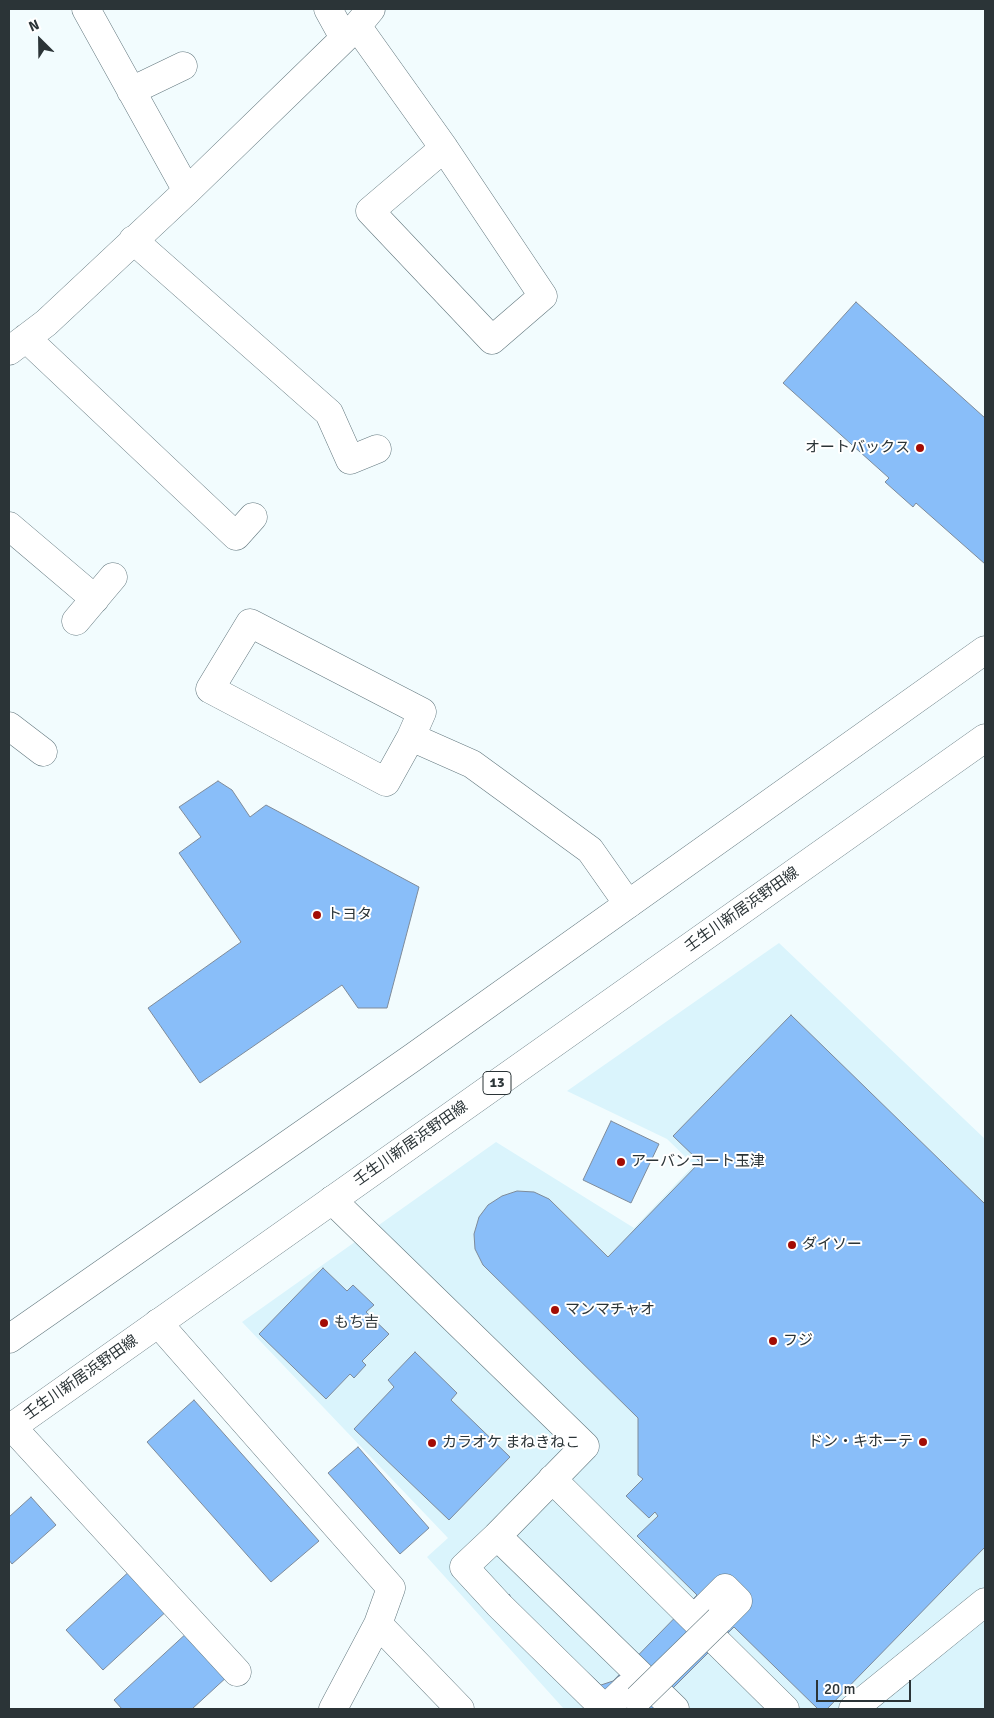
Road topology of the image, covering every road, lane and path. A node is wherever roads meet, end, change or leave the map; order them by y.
1 (86, 9) edge
2 (328, 9) edge
3 (357, 24) edge
4 (183, 66) dead end
5 (131, 91) junction
6 (444, 148) junction
7 (186, 191) junction
8 (133, 240) junction
9 (18, 345) edge
10 (377, 449) dead end
11 (253, 517) dead end
12 (9, 526) edge
13 (113, 577) dead end
14 (95, 599) junction
15 (76, 621) dead end
16 (985, 650) edge
17 (9, 726) edge
18 (411, 736) junction
19 (985, 738) edge
20 (43, 752) dead end
21 (628, 904) junction
22 (332, 1200) junction
23 (158, 1323) junction
24 (9, 1339) edge
25 (10, 1428) edge
26 (552, 1479) junction
27 (497, 1536) junction
28 (985, 1602) edge
29 (712, 1615) dead end
30 (378, 1624) junction
31 (237, 1672) dead end
32 (631, 1698) edge
33 (333, 1709) edge
34 (460, 1709) edge
35 (675, 1709) edge
36 (786, 1709) edge
37 (853, 1709) edge

1 - 5 street
2 - 3 street
3 - 6 street
3 - 7 street
4 - 5 street
5 - 7 street
6 - 6 street
7 - 8 street
8 - 9 street
8 - 10 street
9 - 11 street
12 - 14 street
13 - 14 street
14 - 15 street
16 - 21 street
17 - 20 street
18 - 18 street
18 - 21 street
19 - 22 street, 壬生川新居浜野田線 / 13
21 - 24 street
22 - 23 street, 壬生川新居浜野田線 / 13
22 - 26 street
23 - 25 street, 壬生川新居浜野田線 / 13
23 - 30 street
25 - 31 street
26 - 27 street
26 - 36 street
27 - 32 street
27 - 35 street
28 - 37 street
29 - 32 street
30 - 33 street
30 - 34 street

